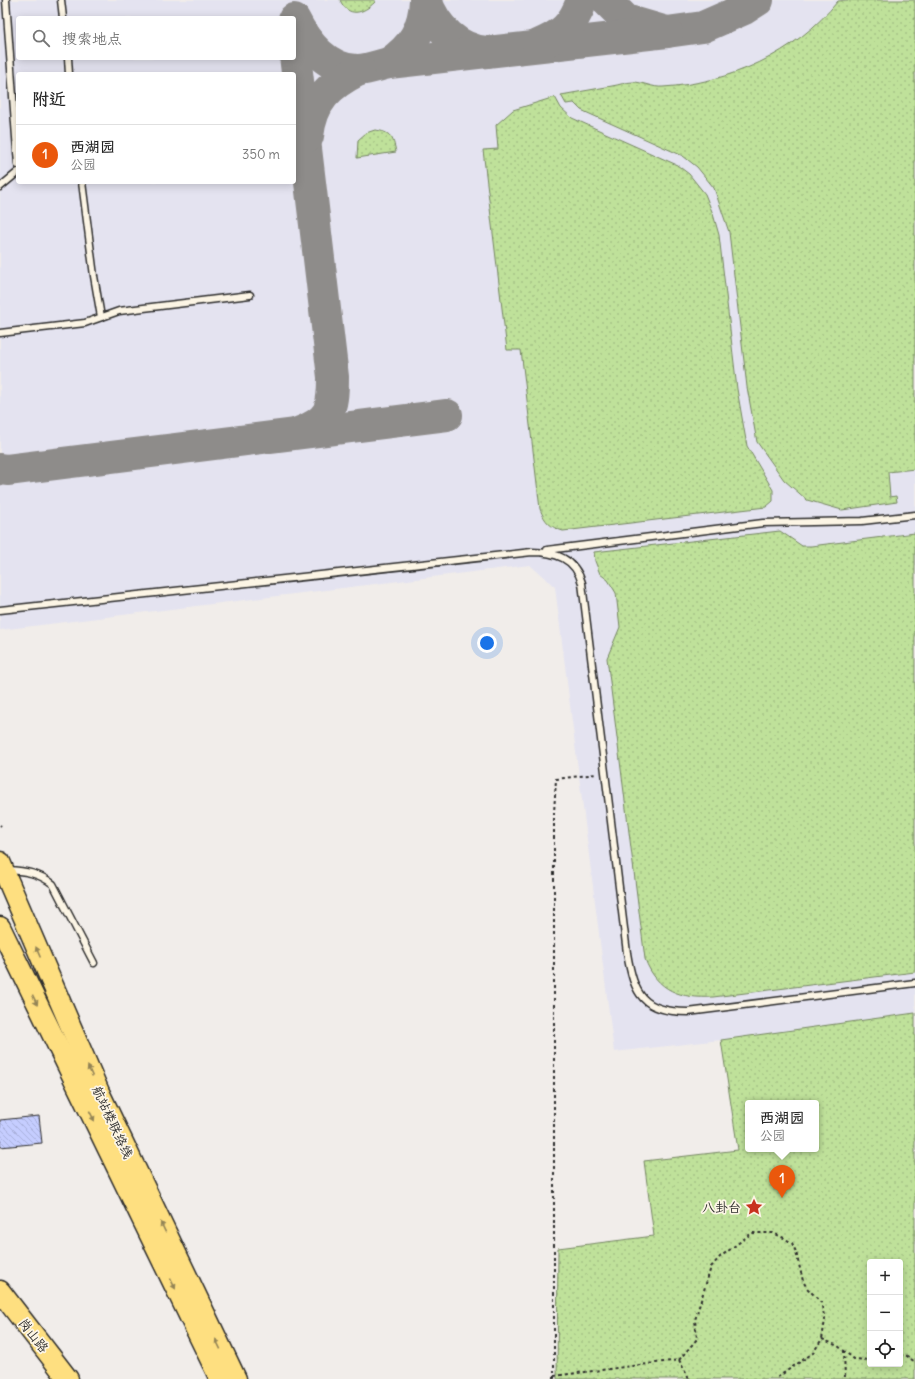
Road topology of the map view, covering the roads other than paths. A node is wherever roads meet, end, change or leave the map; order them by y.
1 (6, 0) edge
2 (60, 0) edge
3 (63, 16) edge
4 (68, 60) edge
5 (70, 72) edge
6 (16, 138) edge
7 (16, 174) edge
8 (82, 184) edge
9 (0, 187) edge
10 (250, 295) dead end
11 (101, 317) junction
12 (0, 333) edge
13 (915, 515) edge
14 (532, 552) junction
15 (0, 610) edge
16 (1, 867) edge
17 (0, 927) edge
18 (94, 963) dead end
19 (915, 983) edge
20 (0, 1291) edge
21 (68, 1379) edge
22 (220, 1379) edge
23 (236, 1379) edge

1 - 6 lane
2 - 3 lane
4 - 5 lane
7 - 9 lane
8 - 11 lane
10 - 11 lane
11 - 12 lane
13 - 14 lane
14 - 15 lane
14 - 19 lane
16 - 18 lane
23 -> 16 main road, 航站楼联络线
17 -> 22 main road, 航站楼联络线
20 - 21 main road, 岗山路

